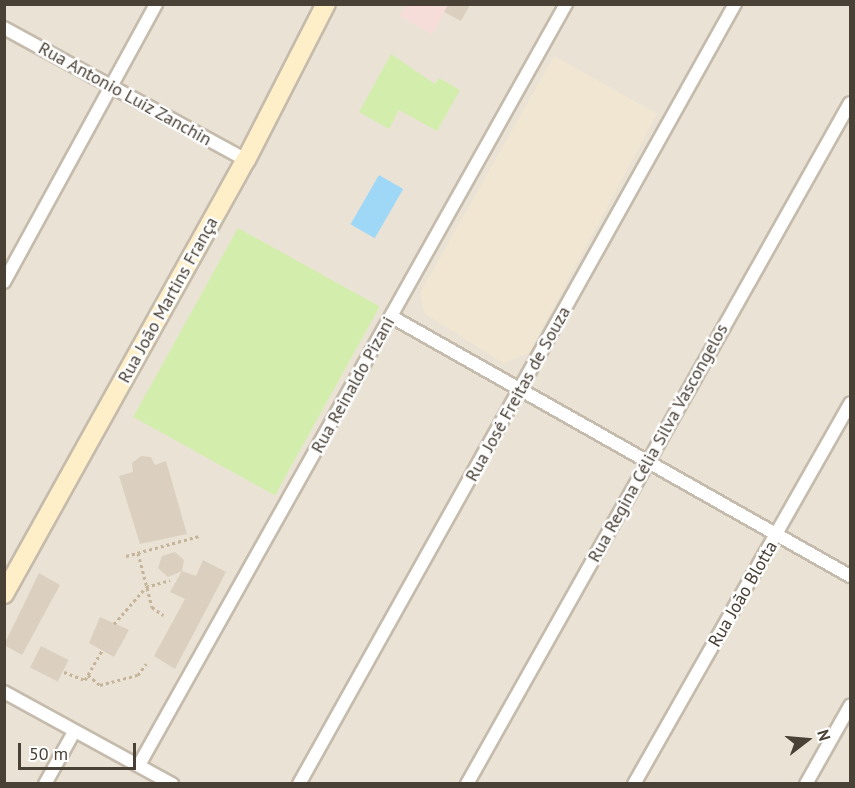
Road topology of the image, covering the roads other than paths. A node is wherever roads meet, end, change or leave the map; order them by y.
1 (156, 4) edge
2 (326, 4) edge
3 (566, 4) edge
4 (735, 4) edge
5 (4, 28) edge
6 (111, 87) junction
7 (850, 103) edge
8 (246, 160) junction
9 (4, 282) edge
10 (392, 317) junction
11 (520, 390) junction
12 (850, 403) edge
13 (648, 461) junction
14 (777, 535) junction
15 (850, 576) edge
16 (4, 594) edge
17 (4, 692) edge
18 (850, 705) edge
19 (74, 732) junction
20 (139, 765) junction
21 (45, 783) edge
22 (172, 783) edge
23 (299, 783) edge
24 (467, 783) edge
25 (634, 783) edge
26 (806, 783) edge

1 - 6 street
2 - 8 main road, Rua João Martins França
3 - 10 street, Rua Reinaldo Pizani
4 - 11 street, Rua José Freitas de Souza
5 - 6 street, Rua Antonio Luiz Zanchin
6 - 8 street, Rua Antonio Luiz Zanchin
6 - 9 street
7 - 13 street, Rua Regina Célia Silva Vascongelos
8 - 16 main road, Rua João Martins França
10 - 11 street
10 - 20 street, Rua Reinaldo Pizani
11 - 13 street
11 - 23 street, Rua José Freitas de Souza
12 - 14 street, Rua João Blotta
13 - 14 street
13 - 24 street, Rua Regina Célia Silva Vascongelos
14 - 15 street
14 - 25 street, Rua João Blotta
17 - 19 street
18 - 26 street
19 - 20 street
19 - 21 street
20 - 22 street

